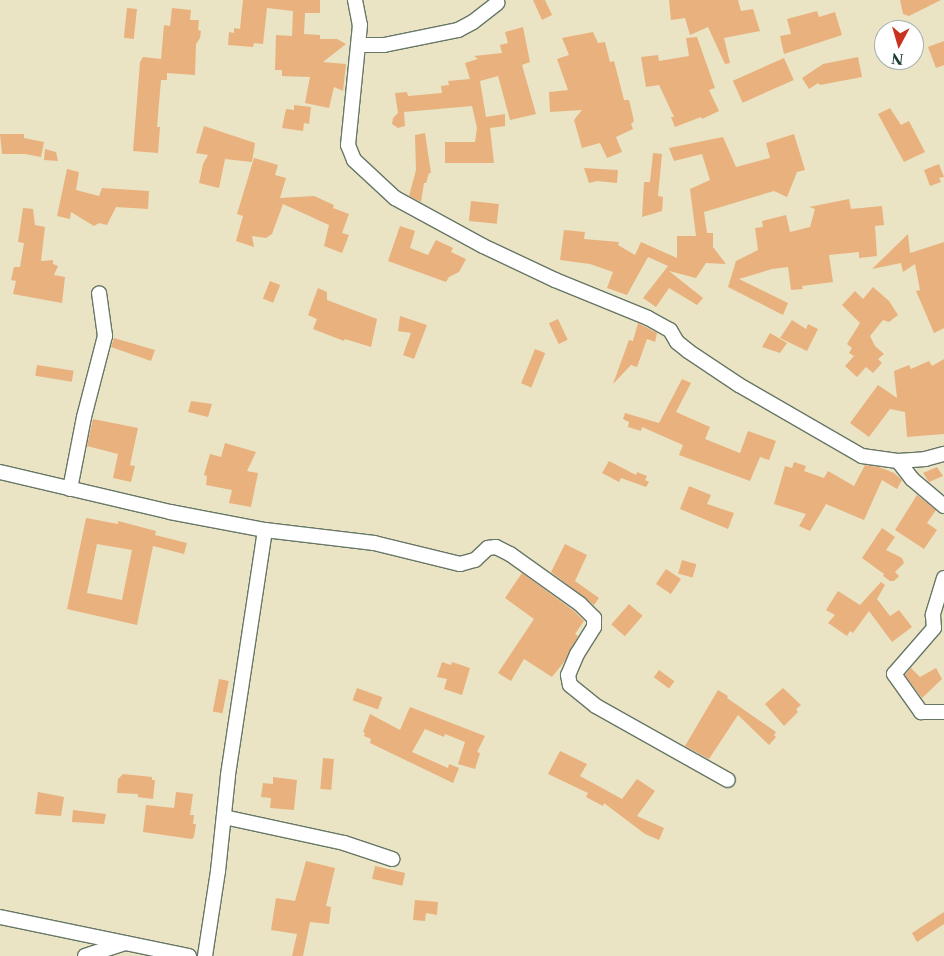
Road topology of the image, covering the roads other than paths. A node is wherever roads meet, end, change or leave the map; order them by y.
1 (354, 0) edge
2 (497, 3) dead end
3 (358, 45) junction
4 (99, 293) dead end
5 (944, 454) edge
6 (898, 461) junction
7 (0, 472) edge
8 (70, 489) junction
9 (944, 506) edge
10 (265, 530) junction
11 (944, 578) edge
12 (944, 712) edge
13 (728, 780) dead end
14 (224, 817) junction
15 (392, 859) dead end
16 (0, 917) edge
17 (125, 943) junction
18 (86, 956) edge
19 (190, 956) edge
20 (204, 956) edge

1 - 3 street
2 - 3 street
3 - 6 street
4 - 8 street
5 - 6 street
6 - 9 street
7 - 8 street
8 - 10 street
10 - 13 street
10 - 14 street
11 - 12 street
14 - 15 street
14 - 20 street
16 - 17 street
17 - 18 street
17 - 19 street

